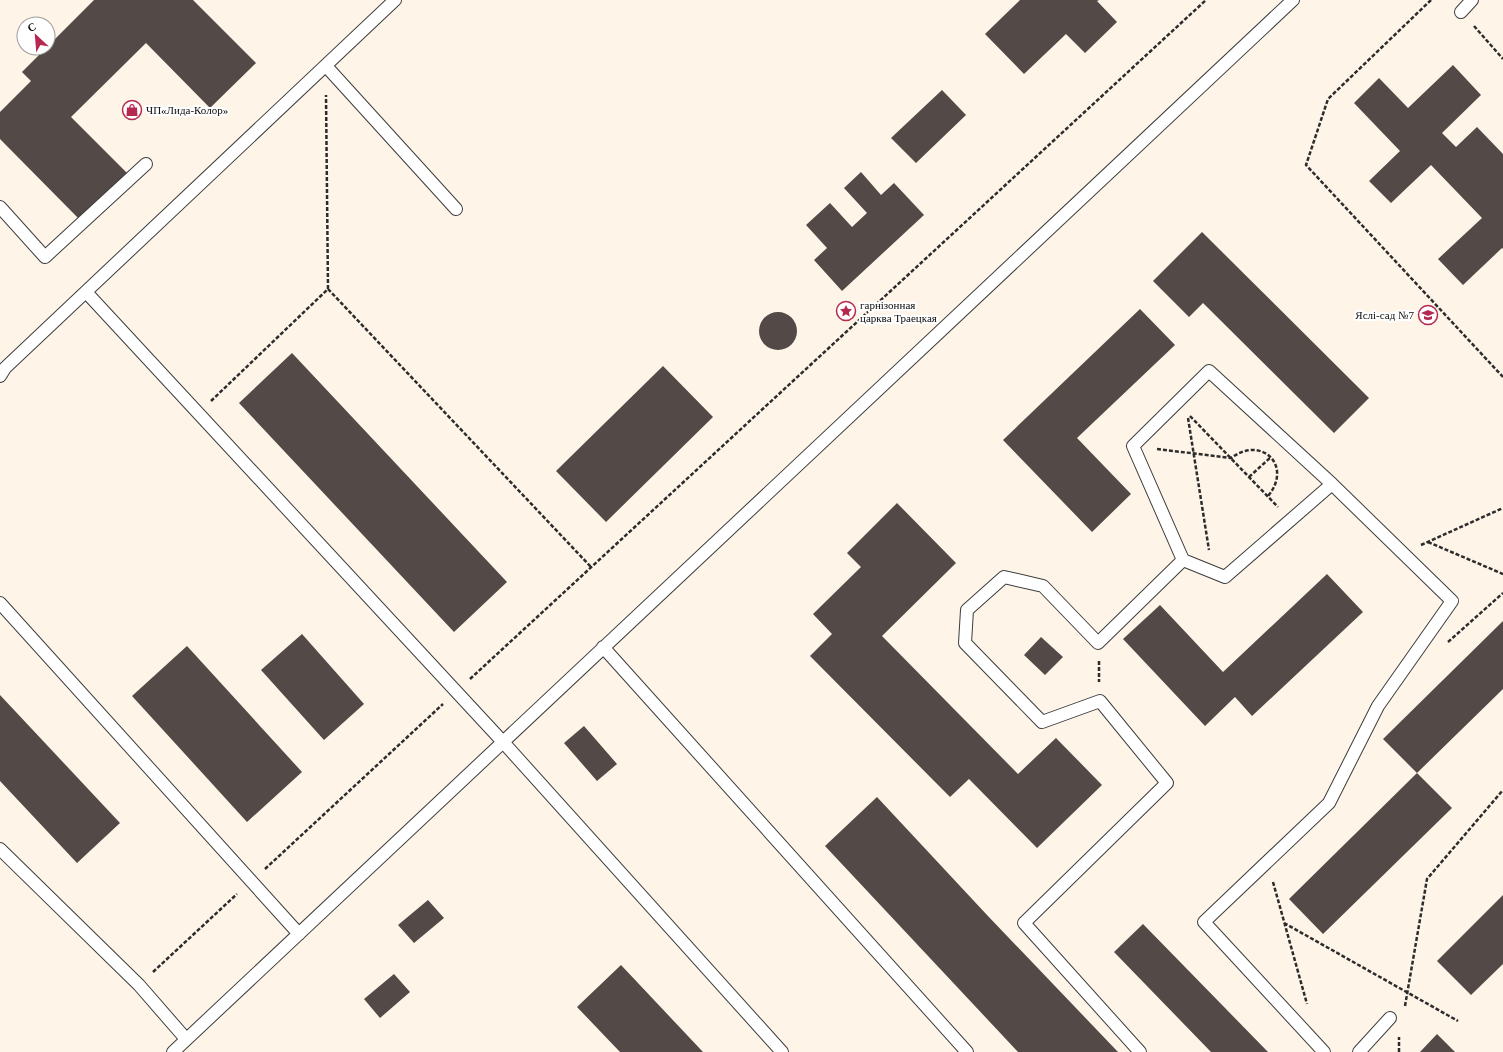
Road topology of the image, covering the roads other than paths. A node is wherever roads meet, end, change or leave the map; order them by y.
1 (396, 0) edge
2 (1293, 0) edge
3 (1472, 0) edge
4 (1461, 12) road end
5 (326, 66) junction
6 (146, 164) dead end
7 (0, 207) edge
8 (456, 209) dead end
9 (86, 292) junction
10 (0, 376) edge
11 (1332, 484) junction
12 (1182, 560) junction
13 (0, 603) edge
14 (603, 648) junction
15 (503, 742) junction
16 (0, 849) edge
17 (299, 934) junction
18 (1390, 1018) dead end
19 (186, 1039) junction
20 (173, 1052) edge
21 (782, 1052) edge
22 (967, 1052) edge
23 (1140, 1052) edge
24 (1324, 1052) edge
25 (1359, 1052) edge

1 - 5 lane
2 - 14 lane
3 - 4 lane
5 - 8 lane
5 - 9 lane
6 - 7 lane
9 - 10 lane
9 - 15 lane
11 - 12 lane
11 - 12 lane
11 - 24 lane
12 - 23 lane
13 - 17 lane
14 - 15 lane
14 - 22 lane
15 - 17 lane
15 - 21 lane
16 - 19 lane
17 - 19 lane
18 - 25 lane
19 - 20 lane

